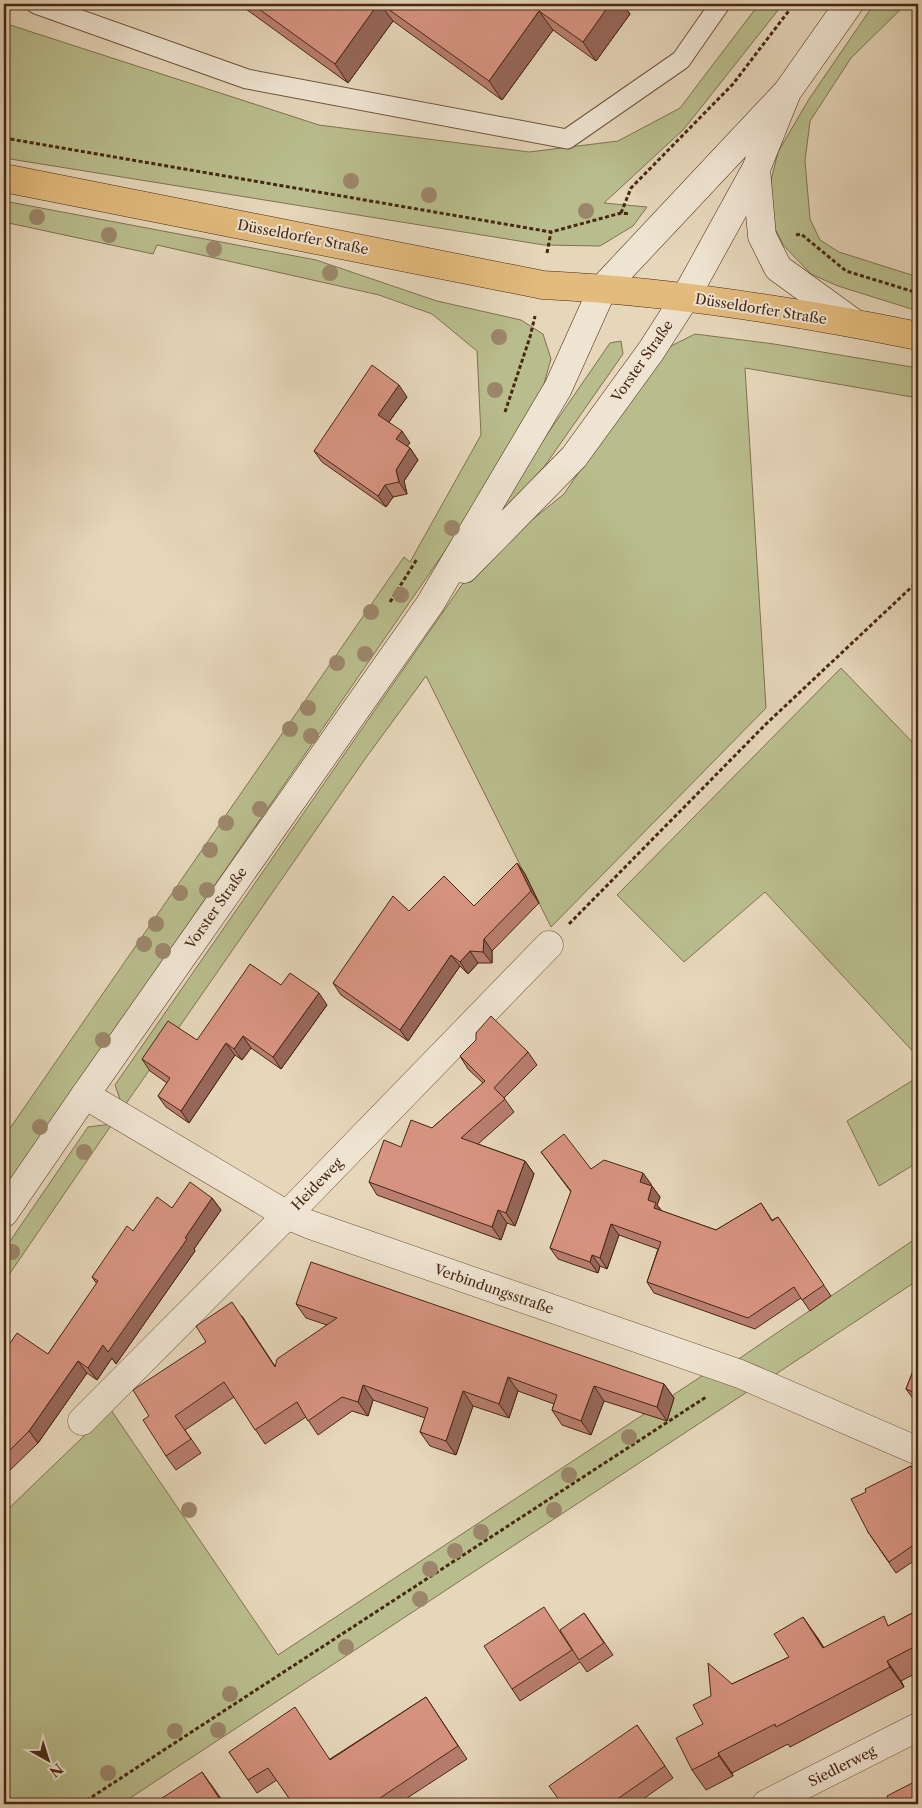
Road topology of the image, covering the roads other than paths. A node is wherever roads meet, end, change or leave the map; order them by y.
1 (36, 4) edge
2 (720, 4) edge
3 (849, 4) edge
4 (787, 92) junction
5 (756, 169) junction
6 (4, 178) edge
7 (603, 288) junction
8 (685, 298) junction
9 (854, 323) junction
10 (918, 336) edge
11 (430, 604) junction
12 (549, 944) road end
13 (85, 1095) junction
14 (4, 1213) edge
15 (287, 1215) junction
16 (82, 1421) dead end
17 (918, 1451) edge
18 (918, 1727) edge
19 (766, 1804) edge

1 - 2 lane
3 - 4 street, Vorster Straße
4 - 5 street, Vorster Straße
4 - 7 street
5 - 8 street, Vorster Straße
5 - 9 street
6 - 7 main road, Düsseldorfer Straße
7 - 8 main road, Düsseldorfer Straße
7 - 11 street, Vorster Straße
8 - 9 main road, Düsseldorfer Straße
8 - 11 street, Vorster Straße
9 - 10 main road, Düsseldorfer Straße
11 - 13 street, Vorster Straße
12 - 15 street, Heideweg
13 - 14 street, Vorster Straße
13 - 15 street, Verbindungsstraße
15 - 16 street, Heideweg
15 - 17 street, Verbindungsstraße
18 - 19 street, Siedlerweg

